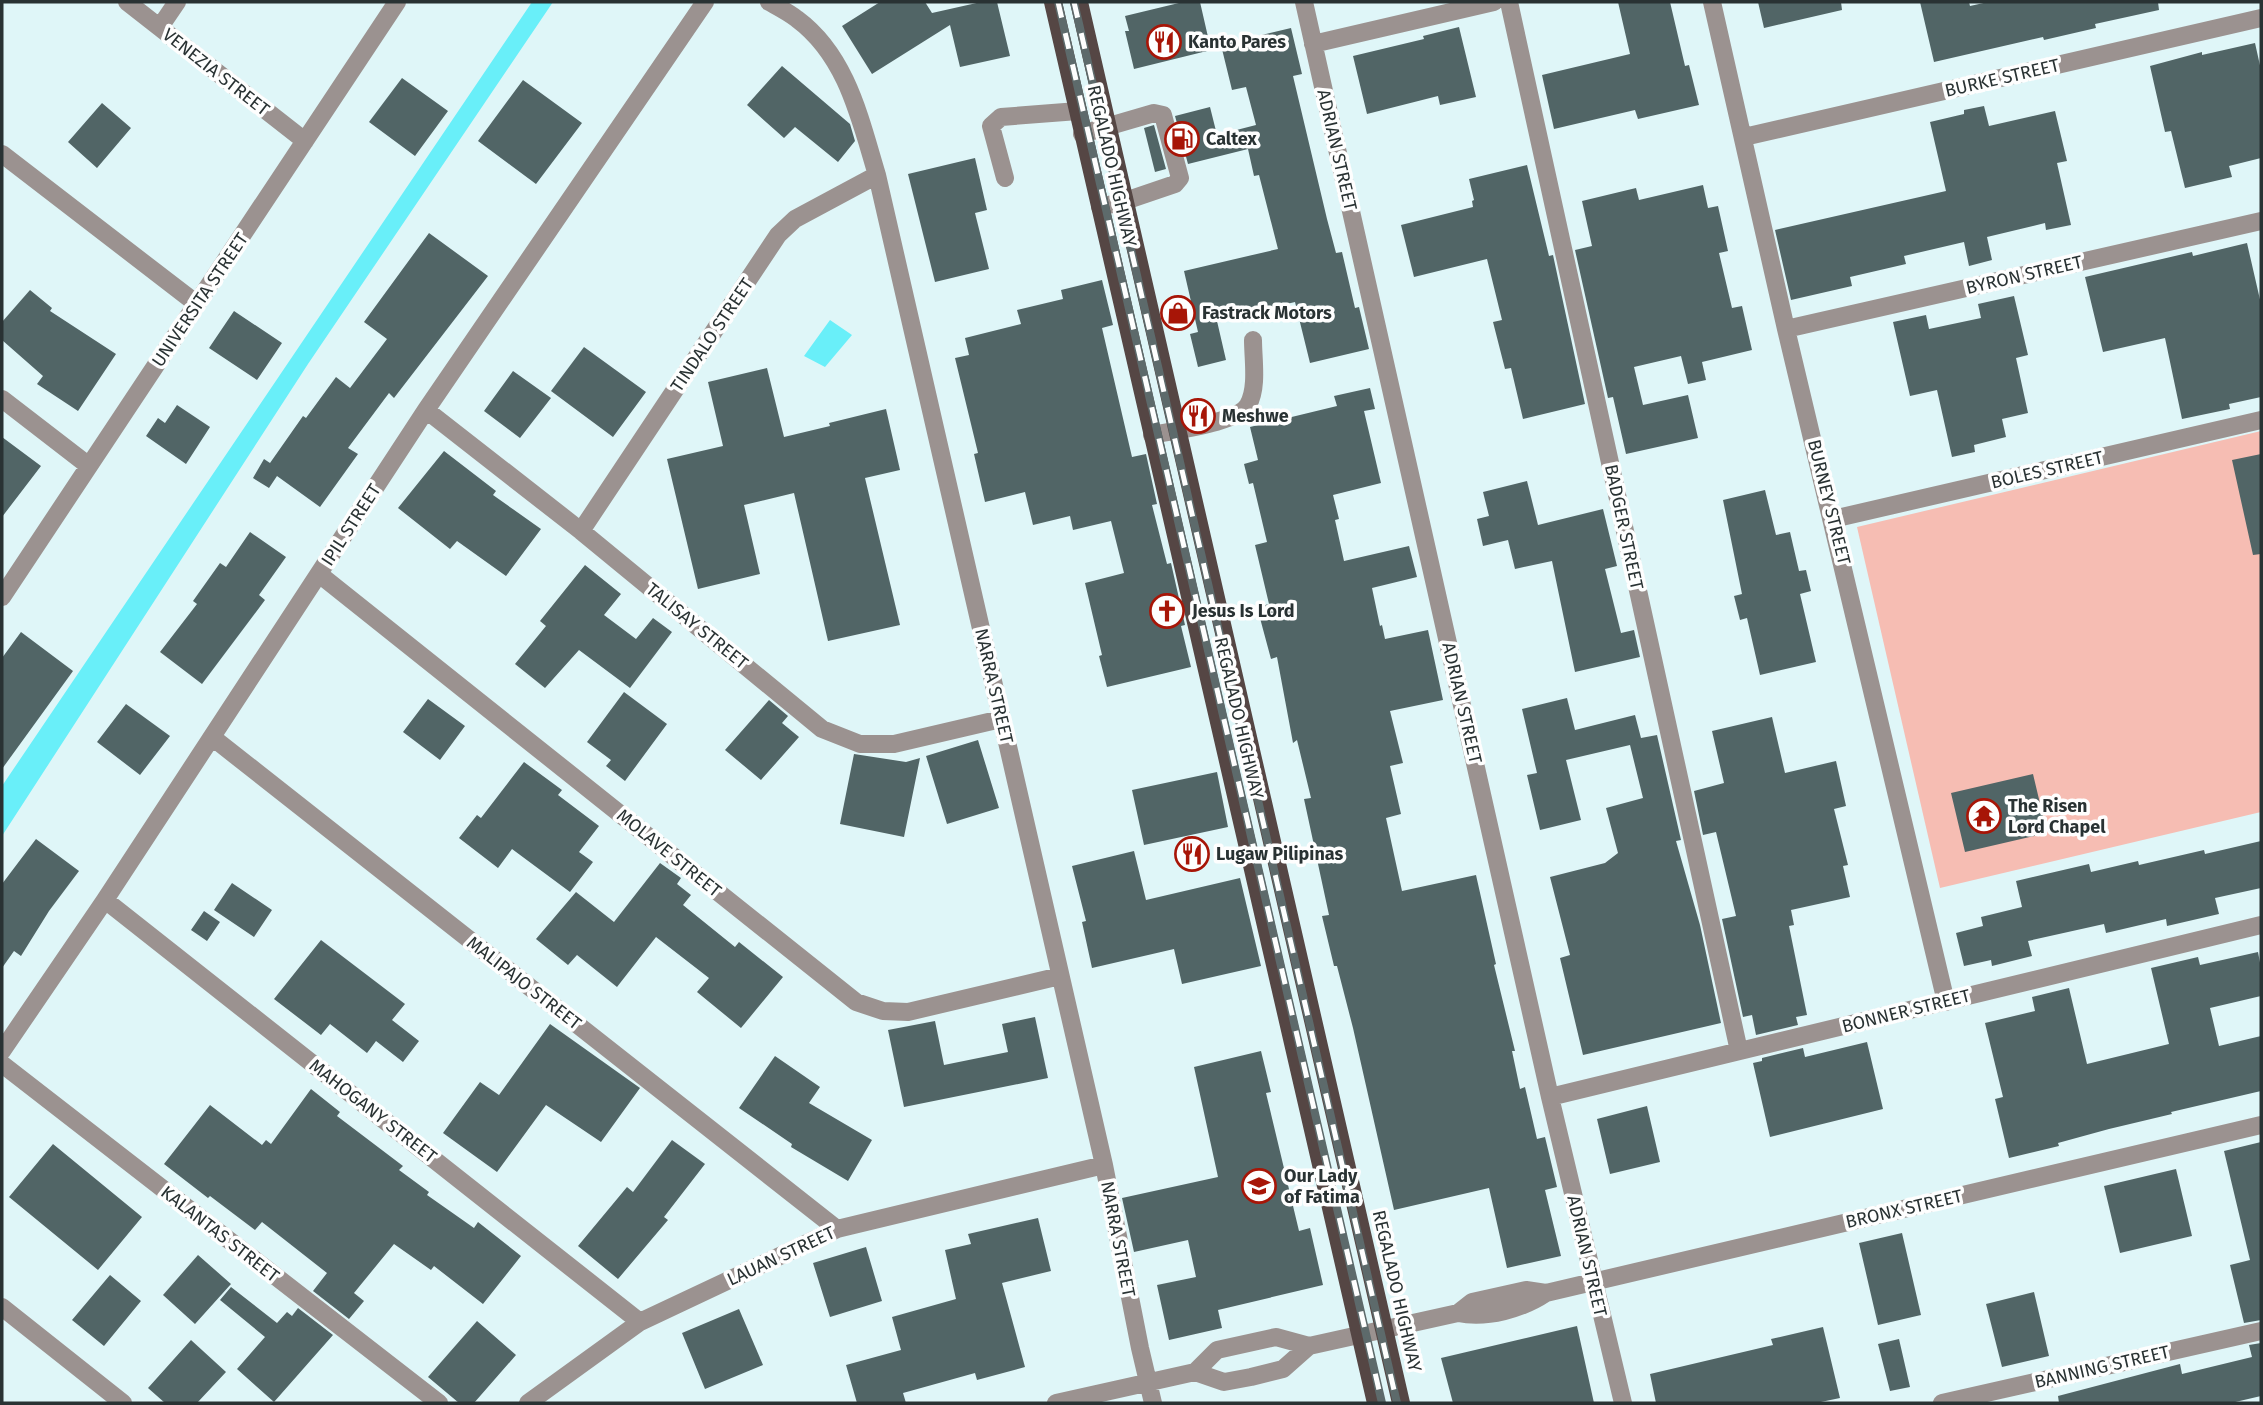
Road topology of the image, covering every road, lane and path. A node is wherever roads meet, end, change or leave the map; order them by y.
1 (127, 2) edge
2 (177, 2) edge
3 (397, 2) edge
4 (705, 2) edge
5 (769, 2) edge
6 (1053, 2) edge
7 (1079, 2) edge
8 (1304, 2) edge
9 (1494, 2) edge
10 (1509, 2) edge
11 (1712, 2) edge
12 (2261, 18) edge
13 (160, 27) junction
14 (1313, 44) junction
15 (1078, 111) junction
16 (1108, 125) junction
17 (1082, 134) junction
18 (1744, 137) junction
19 (306, 141) junction
20 (2, 154) edge
21 (877, 175) junction
22 (1005, 178) dead end
23 (1125, 201) junction
24 (1100, 207) junction
25 (2261, 220) edge
26 (197, 304) junction
27 (1786, 329) junction
28 (1253, 340) dead end
29 (2, 399) edge
30 (426, 410) junction
31 (2261, 421) edge
32 (1178, 429) junction
33 (1152, 435) junction
34 (89, 466) junction
35 (1833, 519) junction
36 (581, 531) junction
37 (319, 574) junction
38 (2, 597) edge
39 (1001, 719) junction
40 (212, 737) junction
41 (105, 900) junction
42 (2261, 925) edge
43 (1060, 976) junction
44 (1946, 1002) junction
45 (2, 1051) edge
46 (1739, 1051) junction
47 (2, 1064) edge
48 (1550, 1097) junction
49 (2261, 1125) edge
50 (1104, 1165) junction
51 (837, 1228) junction
52 (1593, 1282) junction
53 (2, 1307) edge
54 (640, 1322) junction
55 (1384, 1330) junction
56 (2261, 1331) edge
57 (1360, 1335) junction
58 (1309, 1346) junction
59 (1195, 1372) junction
60 (1148, 1382) junction
61 (123, 1403) edge
62 (439, 1403) edge
63 (528, 1403) edge
64 (1056, 1403) edge
65 (1153, 1403) edge
66 (1376, 1403) edge
67 (1401, 1403) edge
68 (1623, 1403) edge
69 (1942, 1403) edge

1 - 13 street, VENEZIA STREET
2 - 13 street
3 - 19 street, UNIVERSITA STREET
4 - 30 street, IPIL STREET
5 - 21 street, NARRA STREET
6 - 15 main road, REGALADO HIGHWAY
7 - 16 main road, REGALADO HIGHWAY
8 - 14 street, ADRIAN STREET
9 - 14 street
10 - 46 street, BADGER STREET
11 - 18 street, BURNEY STREET
12 - 18 street, BURKE STREET
13 - 19 street, VENEZIA STREET
14 - 48 street, ADRIAN STREET
15 - 17 main road, REGALADO HIGHWAY
15 - 22 street
16 - 17 street
16 - 23 main road, REGALADO HIGHWAY
16 - 23 street
17 - 24 main road, REGALADO HIGHWAY
18 - 27 street, BURNEY STREET
19 - 26 street, UNIVERSITA STREET
20 - 26 street
21 - 36 street, TINDALO STREET
21 - 39 street, NARRA STREET
23 - 24 street
23 - 32 main road, REGALADO HIGHWAY
24 - 33 main road, REGALADO HIGHWAY
25 - 27 street, BYRON STREET
26 - 34 street, UNIVERSITA STREET
27 - 35 street, BURNEY STREET
28 - 32 street
29 - 34 street
30 - 36 street, TALISAY STREET
30 - 37 street, IPIL STREET
31 - 35 street, BOLES STREET
32 - 33 street
32 - 55 main road, REGALADO HIGHWAY
33 - 57 main road, REGALADO HIGHWAY
34 - 38 street, UNIVERSITA STREET
35 - 44 street, BURNEY STREET
36 - 39 street, TALISAY STREET
37 - 40 street, IPIL STREET
37 - 43 street, MOLAVE STREET
39 - 43 street, NARRA STREET
40 - 41 street, IPIL STREET
40 - 51 street, MALIPAJO STREET
41 - 45 street, IPIL STREET
41 - 54 street, MAHOGANY STREET
42 - 44 street, BONNER STREET
43 - 50 street, NARRA STREET
44 - 46 street, BONNER STREET
46 - 48 street, BONNER STREET
47 - 62 street, KALANTAS STREET
48 - 52 street, ADRIAN STREET
49 - 52 street, BRONX STREET
50 - 51 street, LAUAN STREET
50 - 60 street, NARRA STREET
51 - 54 street, LAUAN STREET
52 - 55 street, BRONX STREET
52 - 68 street, ADRIAN STREET
53 - 61 street
54 - 63 street, LAUAN STREET
55 - 57 street, BRONX STREET
55 - 67 main road, REGALADO HIGHWAY
56 - 69 street, BANNING STREET
57 - 58 street, BRONX STREET
57 - 66 main road, REGALADO HIGHWAY
58 - 59 street
58 - 59 street
59 - 60 street
60 - 64 street
60 - 65 street, NARRA STREET

